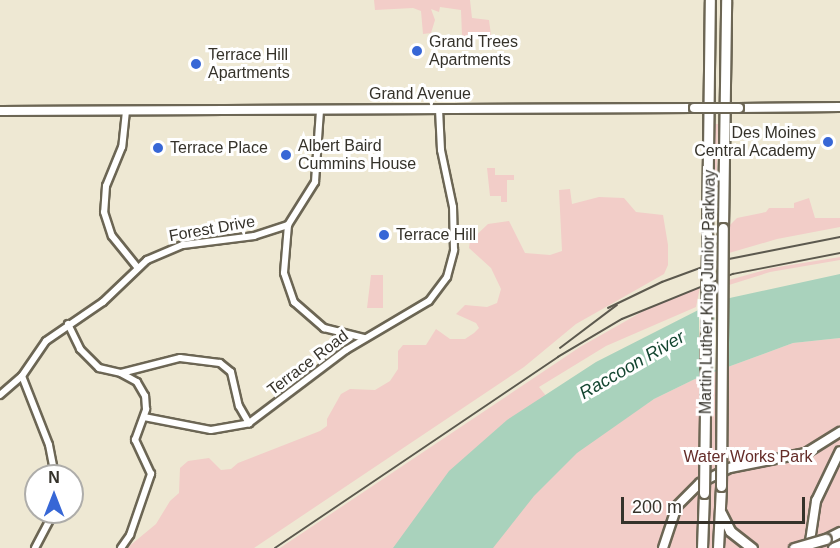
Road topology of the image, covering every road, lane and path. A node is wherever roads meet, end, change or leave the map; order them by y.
1 (710, 0) edge
2 (726, 0) edge
3 (840, 107) edge
4 (439, 109) junction
5 (320, 110) junction
6 (0, 111) edge
7 (126, 111) junction
8 (288, 225) junction
9 (137, 267) junction
10 (68, 324) junction
11 (364, 338) junction
12 (121, 373) junction
13 (22, 376) junction
14 (0, 395) edge
15 (144, 417) junction
16 (249, 423) junction
17 (840, 432) edge
18 (840, 451) edge
19 (53, 464) edge
20 (720, 510) junction
21 (50, 524) edge
22 (840, 532) edge
23 (840, 545) edge
24 (35, 548) edge
25 (121, 548) edge
26 (663, 548) edge
27 (702, 548) edge
28 (718, 548) edge
29 (752, 548) edge
30 (794, 548) edge
31 (809, 548) edge
32 (833, 548) edge

1 - 27 main road, Martin Luther King Junior Parkway, bridge
2 - 20 main road, Martin Luther King Junior Parkway, bridge
3 - 4 main road, Grand Avenue, bridge
4 - 5 main road, Grand Avenue
4 - 11 street, Terrace Road
5 - 7 main road, Grand Avenue
5 - 8 street
6 - 7 main road, Grand Avenue
7 - 9 street
8 - 9 street, Forest Drive
8 - 11 street
9 - 10 street, Forest Drive
10 - 12 street
10 - 13 street, Forest Drive
11 - 16 street, Terrace Road
12 - 15 street
12 - 16 street
13 - 14 street, Forest Drive
13 - 19 street
15 - 16 street, Terrace Road
15 - 25 street
17 - 26 main road
18 - 31 main road
20 - 28 main road, Martin Luther King Junior Parkway
20 - 29 main road
21 - 24 street
22 - 30 main road, bridge
23 - 32 main road

